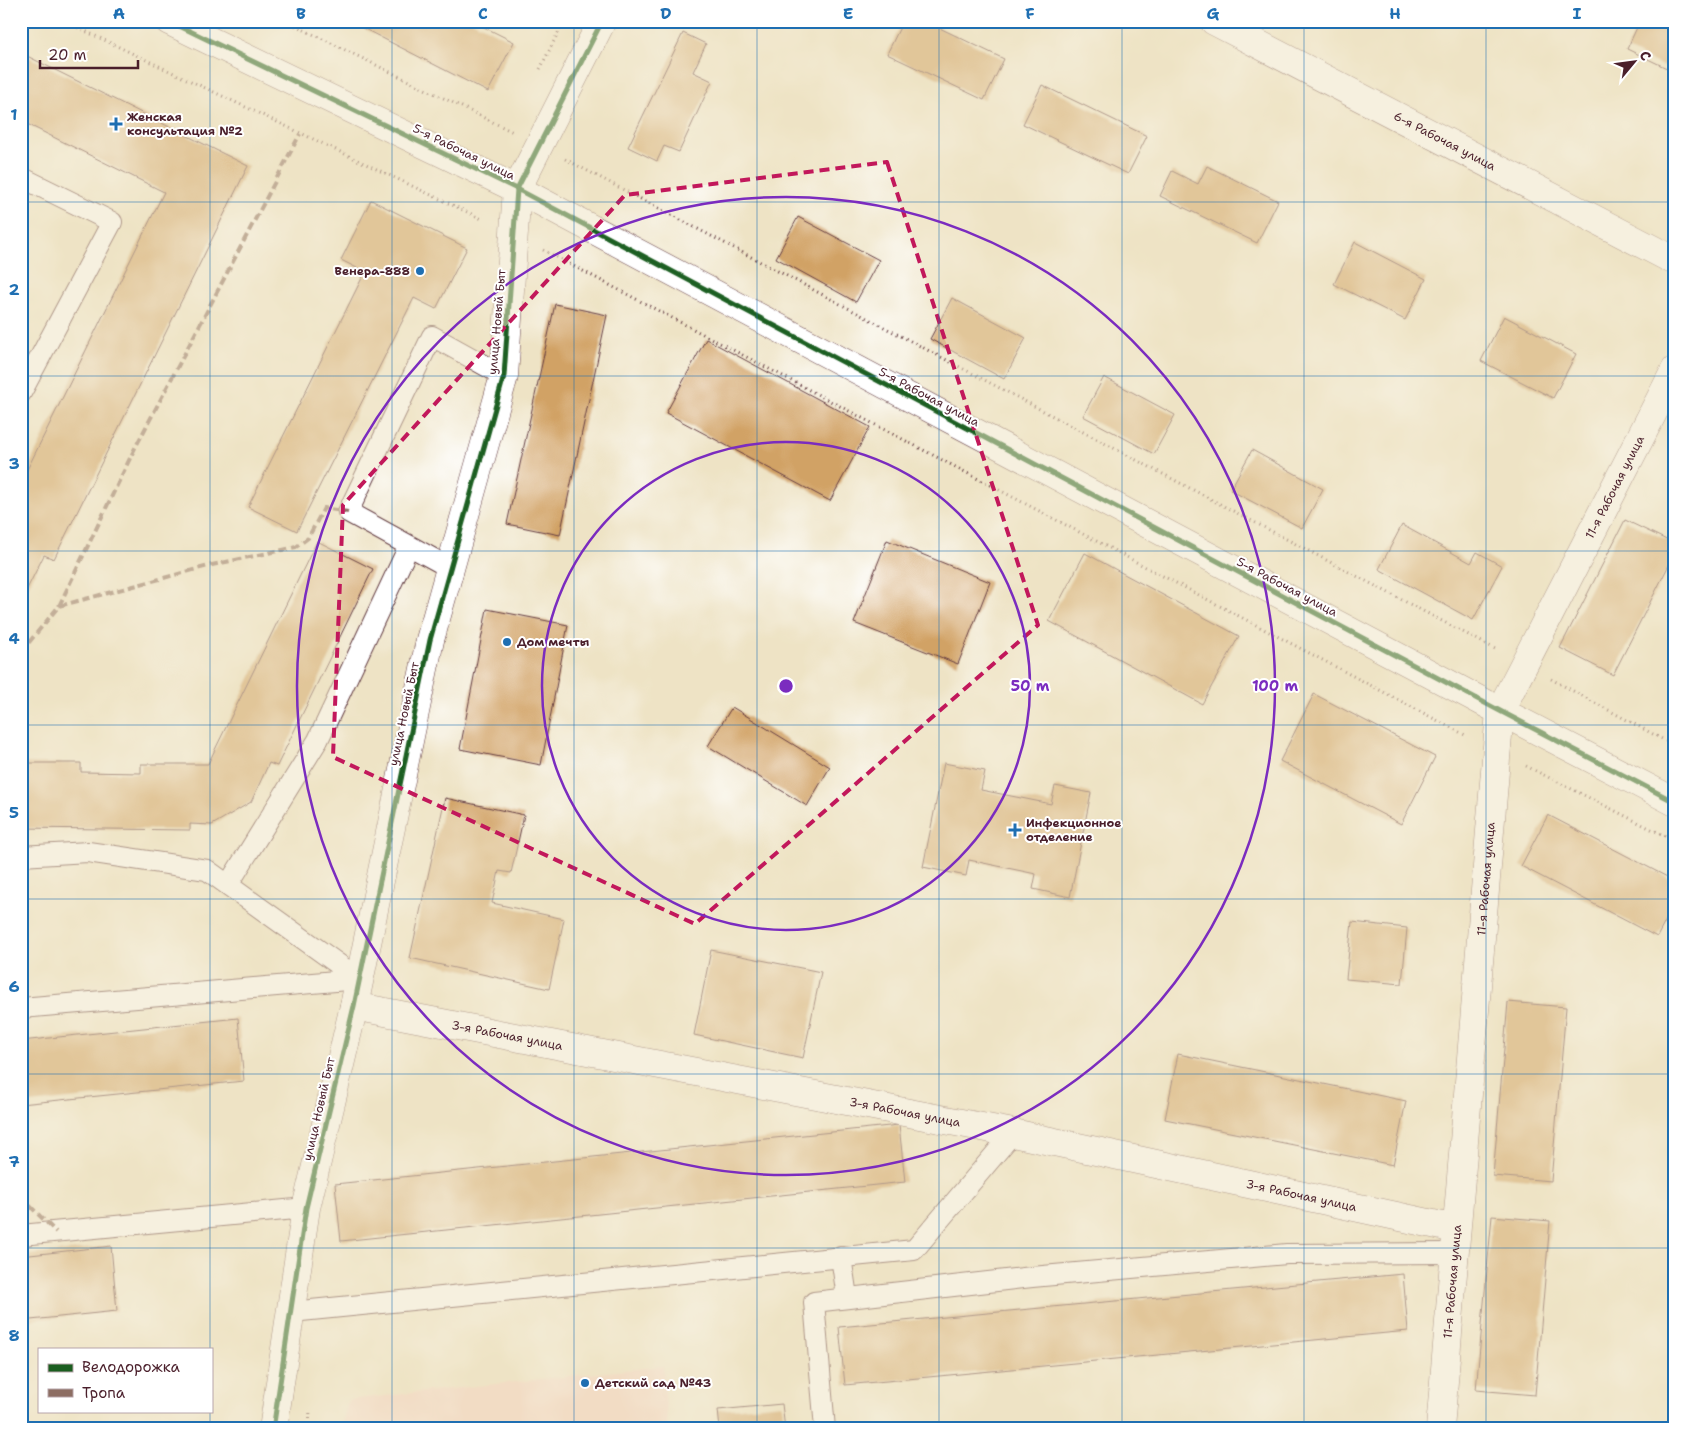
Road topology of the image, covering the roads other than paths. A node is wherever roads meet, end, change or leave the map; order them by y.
1 (169, 21) edge
2 (1214, 21) edge
3 (597, 23) edge
4 (21, 177) edge
5 (517, 189) junction
6 (1675, 261) edge
7 (1675, 370) edge
8 (504, 376) junction
9 (21, 393) edge
10 (409, 546) junction
11 (450, 568) junction
12 (1500, 711) junction
13 (1675, 802) edge
14 (21, 856) edge
15 (228, 885) junction
16 (359, 979) junction
17 (354, 1006) junction
18 (21, 1008) edge
19 (1013, 1133) junction
20 (306, 1208) junction
21 (21, 1235) edge
22 (1455, 1241) junction
23 (841, 1257) junction
24 (847, 1297) junction
25 (292, 1312) junction
26 (274, 1429) edge
27 (825, 1429) edge
28 (1440, 1429) edge

1 - 5 street, 5-я Рабочая улица
2 - 6 street, 6-я Рабочая улица
3 - 5 street, улица Новый Быт
4 - 9 lane
5 - 8 street, улица Новый Быт
5 - 12 street, 5-я Рабочая улица
7 - 12 street, 11-я Рабочая улица
8 - 10 lane
8 - 11 street, улица Новый Быт
10 - 11 lane
10 - 15 lane
11 - 16 street, улица Новый Быт
12 - 13 street, 5-я Рабочая улица
12 - 22 street, 11-я Рабочая улица
14 - 15 lane
15 - 16 lane
16 - 17 street, улица Новый Быт
16 - 18 lane
17 - 19 street, 3-я Рабочая улица
17 - 20 street, улица Новый Быт
19 - 22 street, 3-я Рабочая улица
19 - 23 lane
20 - 21 lane
20 - 25 street, улица Новый Быт
22 - 24 lane
22 - 28 street, 11-я Рабочая улица
23 - 24 lane
23 - 25 lane
24 - 27 lane
25 - 26 street, улица Новый Быт

